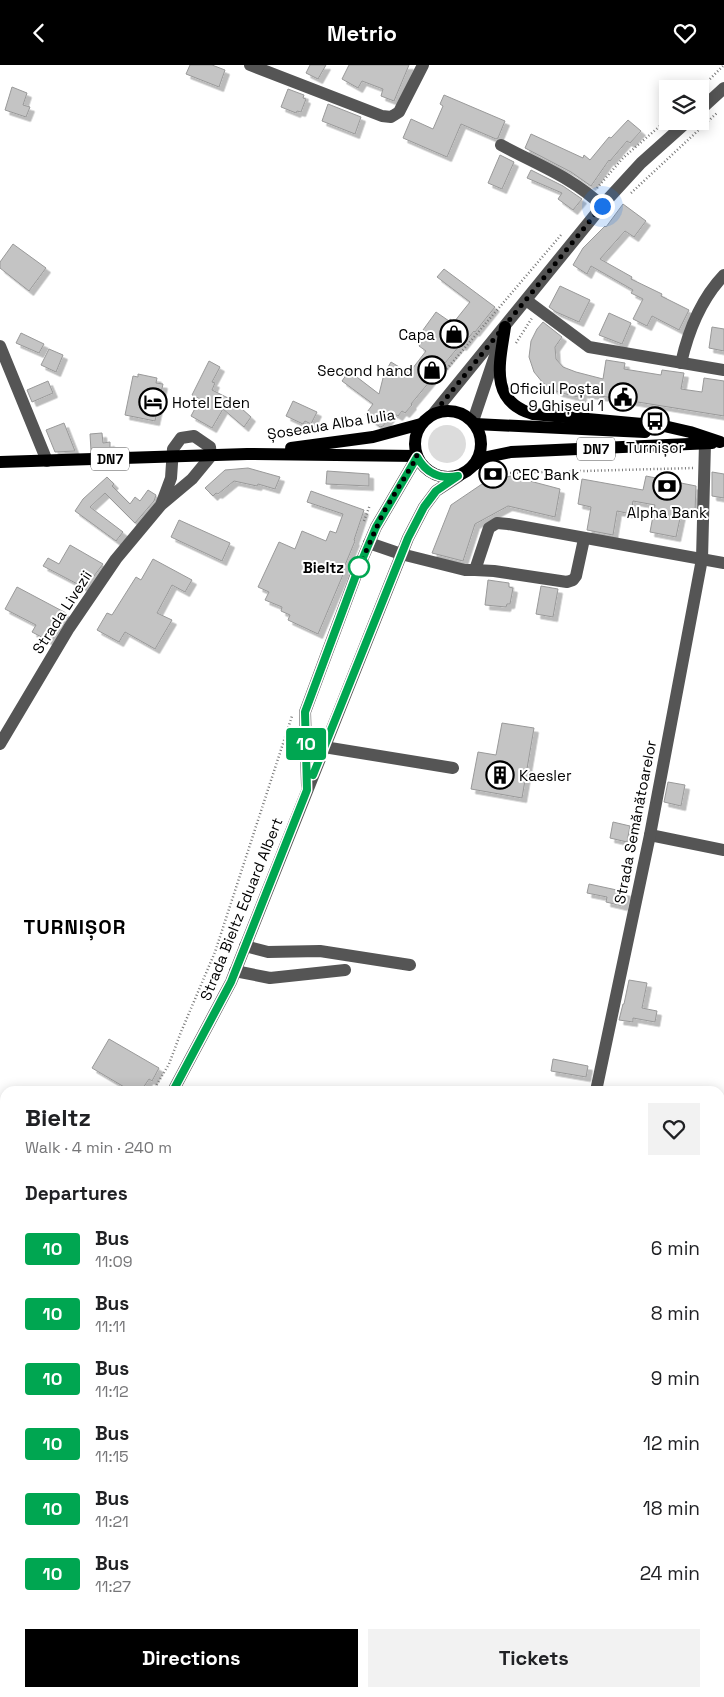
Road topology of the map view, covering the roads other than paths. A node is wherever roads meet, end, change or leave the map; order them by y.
1 (250, 65) edge
2 (423, 65) edge
3 (724, 88) edge
4 (709, 102) edge
5 (678, 130) edge
6 (501, 145) dead end
7 (598, 202) junction
8 (724, 275) edge
9 (526, 300) junction
10 (505, 327) junction
11 (0, 346) edge
12 (681, 363) junction
13 (724, 370) edge
14 (433, 414) junction
15 (474, 423) junction
16 (421, 424) junction
17 (705, 443) junction
18 (722, 443) edge
19 (246, 454) junction
20 (211, 456) junction
21 (174, 457) junction
22 (417, 457) junction
23 (47, 461) junction
24 (0, 462) edge
25 (474, 465) junction
26 (458, 476) junction
27 (161, 505) junction
28 (584, 539) junction
29 (369, 543) junction
30 (401, 554) junction
31 (702, 559) junction
32 (724, 563) edge
33 (475, 570) junction
34 (0, 744) edge
35 (324, 747) junction
36 (453, 768) dead end
37 (307, 790) junction
38 (650, 835) junction
39 (724, 850) edge
40 (245, 946) junction
41 (410, 965) dead end
42 (345, 970) dead end
43 (235, 971) junction
44 (176, 1086) edge
45 (597, 1086) edge

1 - 2 street
3 - 4 street
5 - 7 street
6 - 7 street
7 - 9 street
8 - 12 street
9 - 10 street
9 - 12 street
10 - 14 street
10 - 15 street
10 - 18 main road
11 - 23 street
12 - 13 street
14 - 15 main road, DN7
14 - 16 main road, Șoseaua Alba Iulia / DN7
15 - 18 main road, DN7
15 - 25 main road
16 - 19 main road, Șoseaua Alba Iulia / DN7
16 - 22 main road, Șoseaua Alba Iulia
17 - 18 main road, DN7
17 - 25 main road, DN7
17 - 31 street, Strada Semănătoarelor
19 - 20 main road, Șoseaua Alba Iulia / DN7
19 - 22 main road, Șoseaua Alba Iulia / DN7
20 - 21 main road, Șoseaua Alba Iulia / DN7
20 - 21 street, Strada Livezii
20 - 27 street, Strada Livezii
21 - 23 main road, Șoseaua Alba Iulia / DN7
21 - 27 street, Strada Livezii
22 - 26 main road
22 - 29 street
23 - 24 main road, Șoseaua Alba Iulia / DN7
25 - 26 main road, DN7
26 - 30 street, Strada Bieltz Eduard Albert
27 - 34 street, Strada Livezii
28 - 31 street
28 - 33 street
28 - 33 street
29 - 30 street
29 - 37 street
30 - 33 street
30 - 35 street, Strada Bieltz Eduard Albert
31 - 32 street
31 - 38 street, Strada Semănătoarelor
35 - 36 street
35 - 37 street, Strada Bieltz Eduard Albert
37 - 40 street, Strada Bieltz Eduard Albert
38 - 39 street
38 - 45 street, Strada Semănătoarelor
40 - 41 street
40 - 43 street, Strada Bieltz Eduard Albert
42 - 43 street
43 - 44 street, Strada Bieltz Eduard Albert

